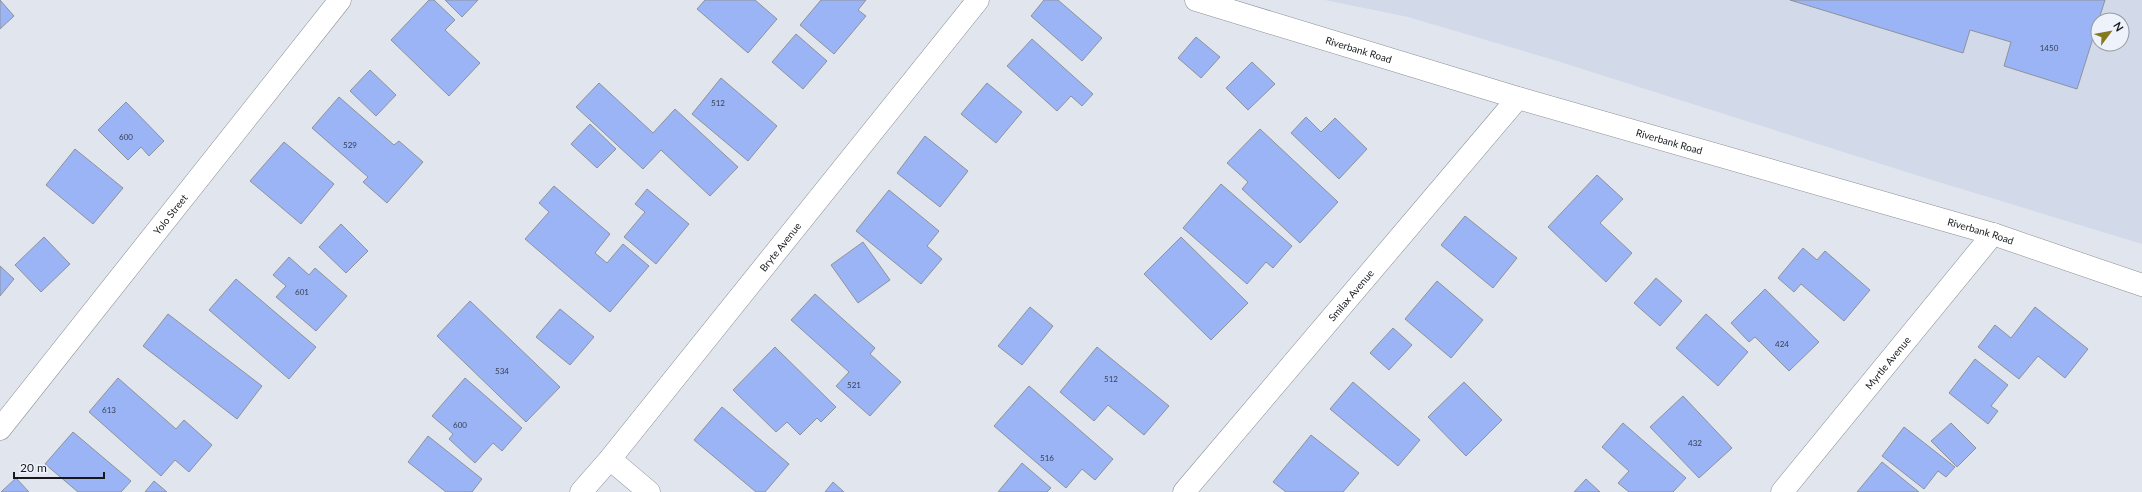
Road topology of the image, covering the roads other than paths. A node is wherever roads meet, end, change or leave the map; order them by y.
1 (340, 0) edge
2 (978, 0) edge
3 (1196, 0) edge
4 (1518, 98) junction
5 (1993, 234) junction
6 (2142, 285) edge
7 (0, 429) edge
8 (610, 459) junction
9 (581, 492) edge
10 (649, 492) edge
11 (1184, 492) edge
12 (1782, 492) edge

1 - 7 street, Yolo Street
2 - 8 street, Bryte Avenue
3 - 4 street, Riverbank Road
4 - 5 street, Riverbank Road
4 - 11 street, Smilax Avenue
5 - 6 street, Riverbank Road
5 - 12 street, Myrtle Avenue
8 - 9 street, Bryte Avenue
8 - 10 street

